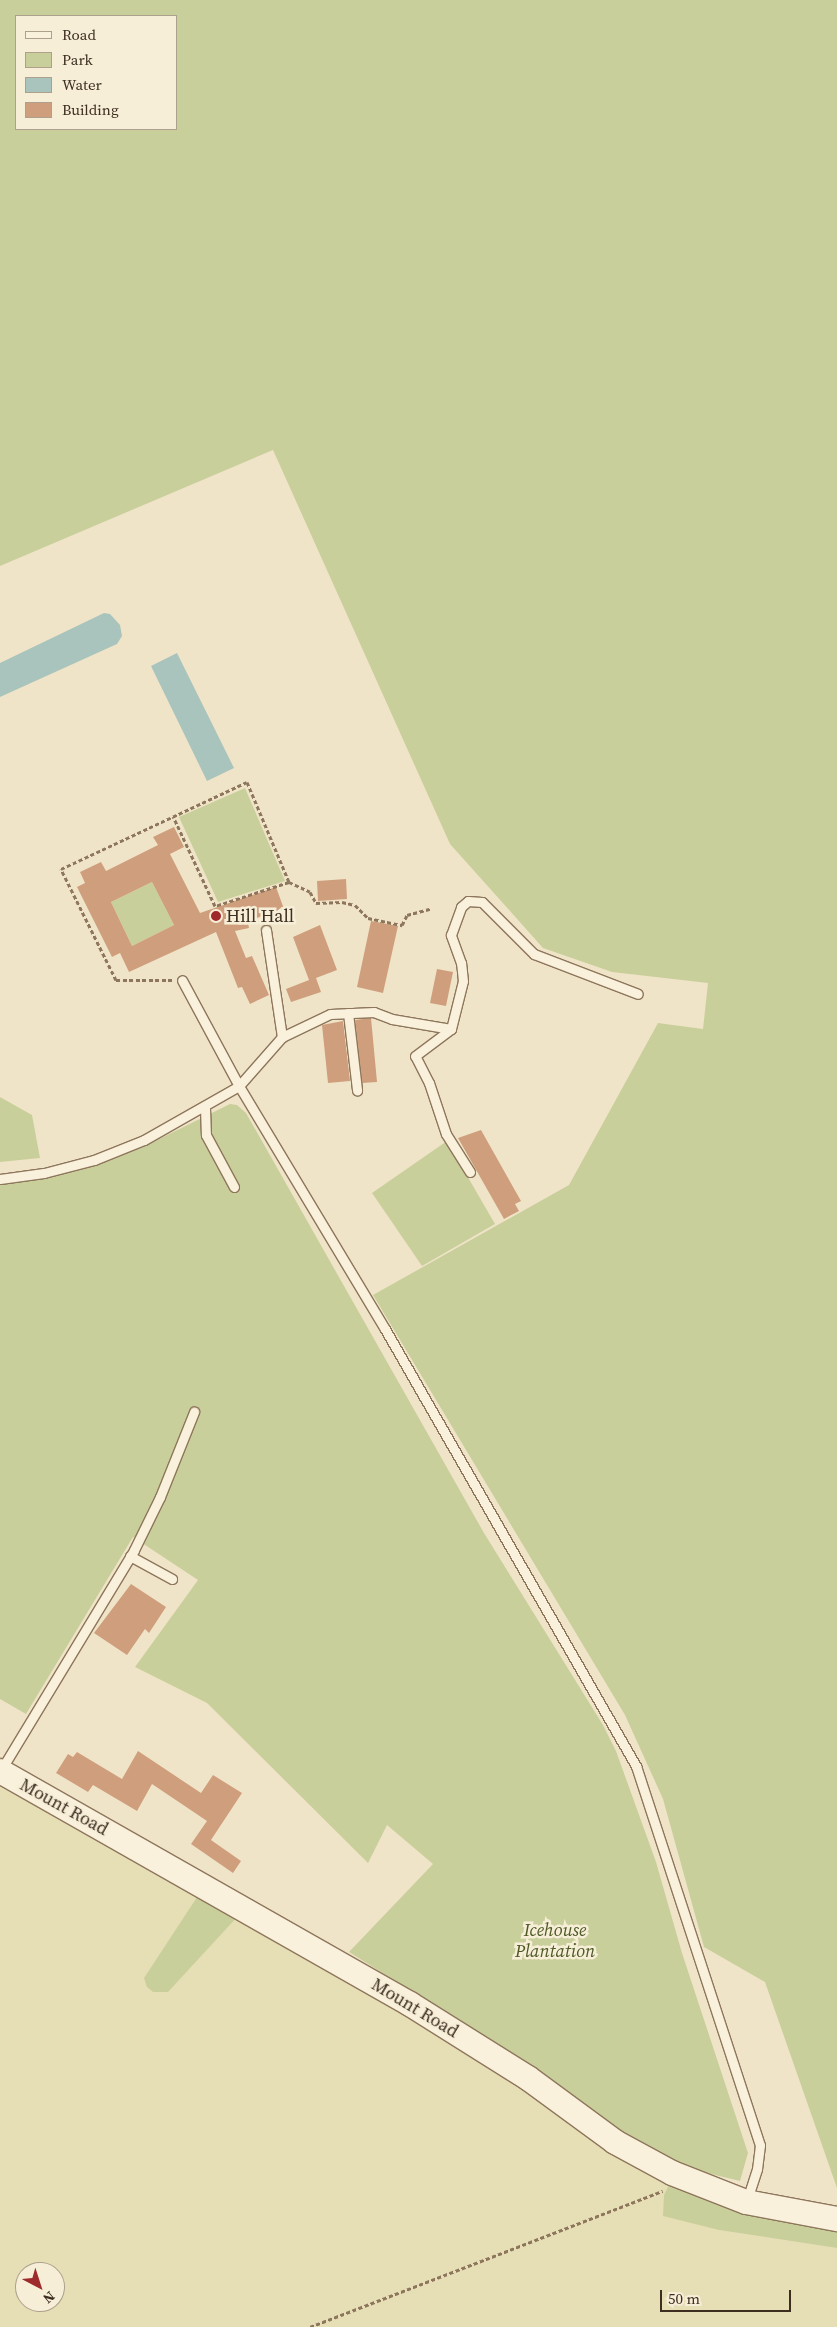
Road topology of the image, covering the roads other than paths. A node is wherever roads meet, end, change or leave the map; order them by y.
1 (266, 930) dead end
2 (182, 980) road end
3 (638, 994) dead end
4 (348, 1013) junction
5 (451, 1029) junction
6 (282, 1037) junction
7 (239, 1086) junction
8 (357, 1090) dead end
9 (205, 1108) junction
10 (470, 1172) dead end
11 (0, 1179) edge
12 (234, 1187) dead end
13 (194, 1412) dead end
14 (130, 1556) junction
15 (172, 1579) dead end
16 (0, 1771) edge
17 (746, 2202) junction
18 (837, 2219) edge

1 - 6 lane
2 - 7 lane
3 - 5 lane
4 - 5 lane
4 - 6 lane
4 - 8 lane
5 - 10 lane
6 - 7 lane
7 - 9 lane
7 - 17 lane
9 - 11 lane
9 - 12 lane
13 - 14 lane
14 - 15 lane
14 - 16 lane
16 - 17 street, Mount Road
17 - 18 street, Mount Road

